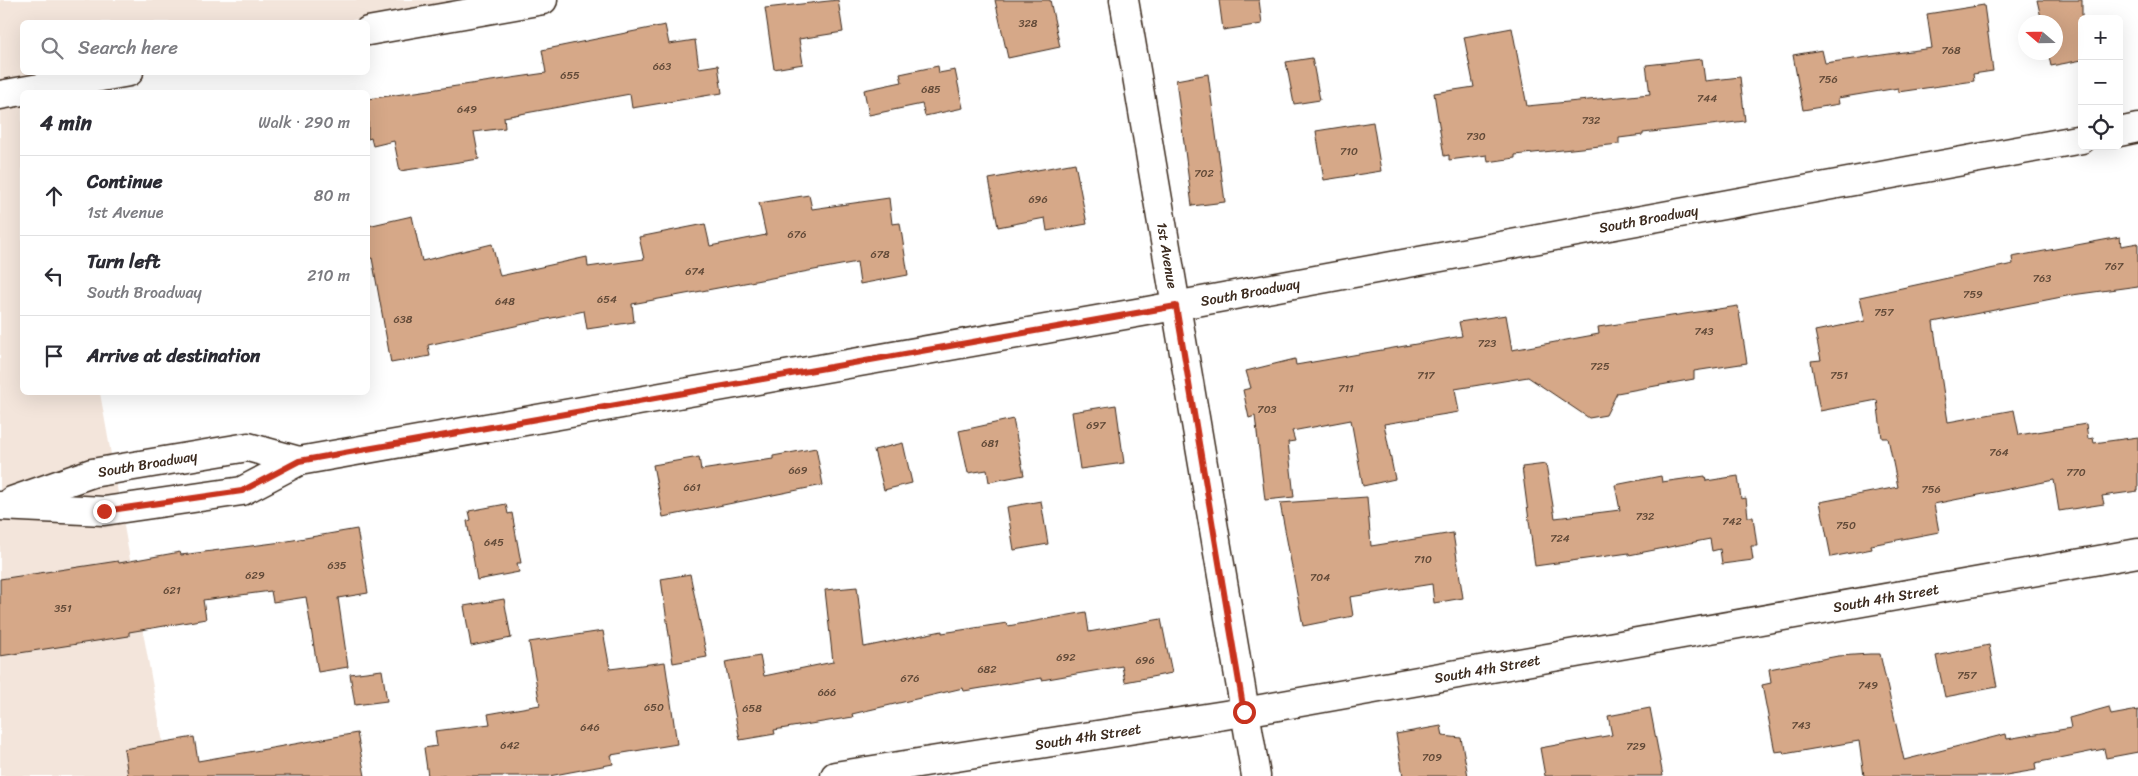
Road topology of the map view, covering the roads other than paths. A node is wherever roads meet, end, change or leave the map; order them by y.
1 (542, 0) edge
2 (1124, 0) edge
3 (370, 31) edge
4 (112, 75) edge
5 (28, 90) edge
6 (20, 91) edge
7 (0, 95) edge
8 (2138, 128) edge
9 (2123, 131) edge
10 (2078, 140) edge
11 (1176, 306) junction
12 (299, 461) junction
13 (0, 506) edge
14 (2138, 552) edge
15 (1244, 712) junction
16 (835, 776) edge
17 (1256, 776) edge

1 - 3 street
2 - 11 street, 1st Avenue
4 - 5 street
6 - 7 street
8 - 9 street
10 - 11 street, South Broadway
11 - 12 street, South Broadway
11 - 15 street, 1st Avenue
12 - 13 street, South Broadway
12 - 13 street, South Broadway
14 - 15 street, South 4th Street
15 - 16 street, South 4th Street
15 - 17 street, 1st Avenue

